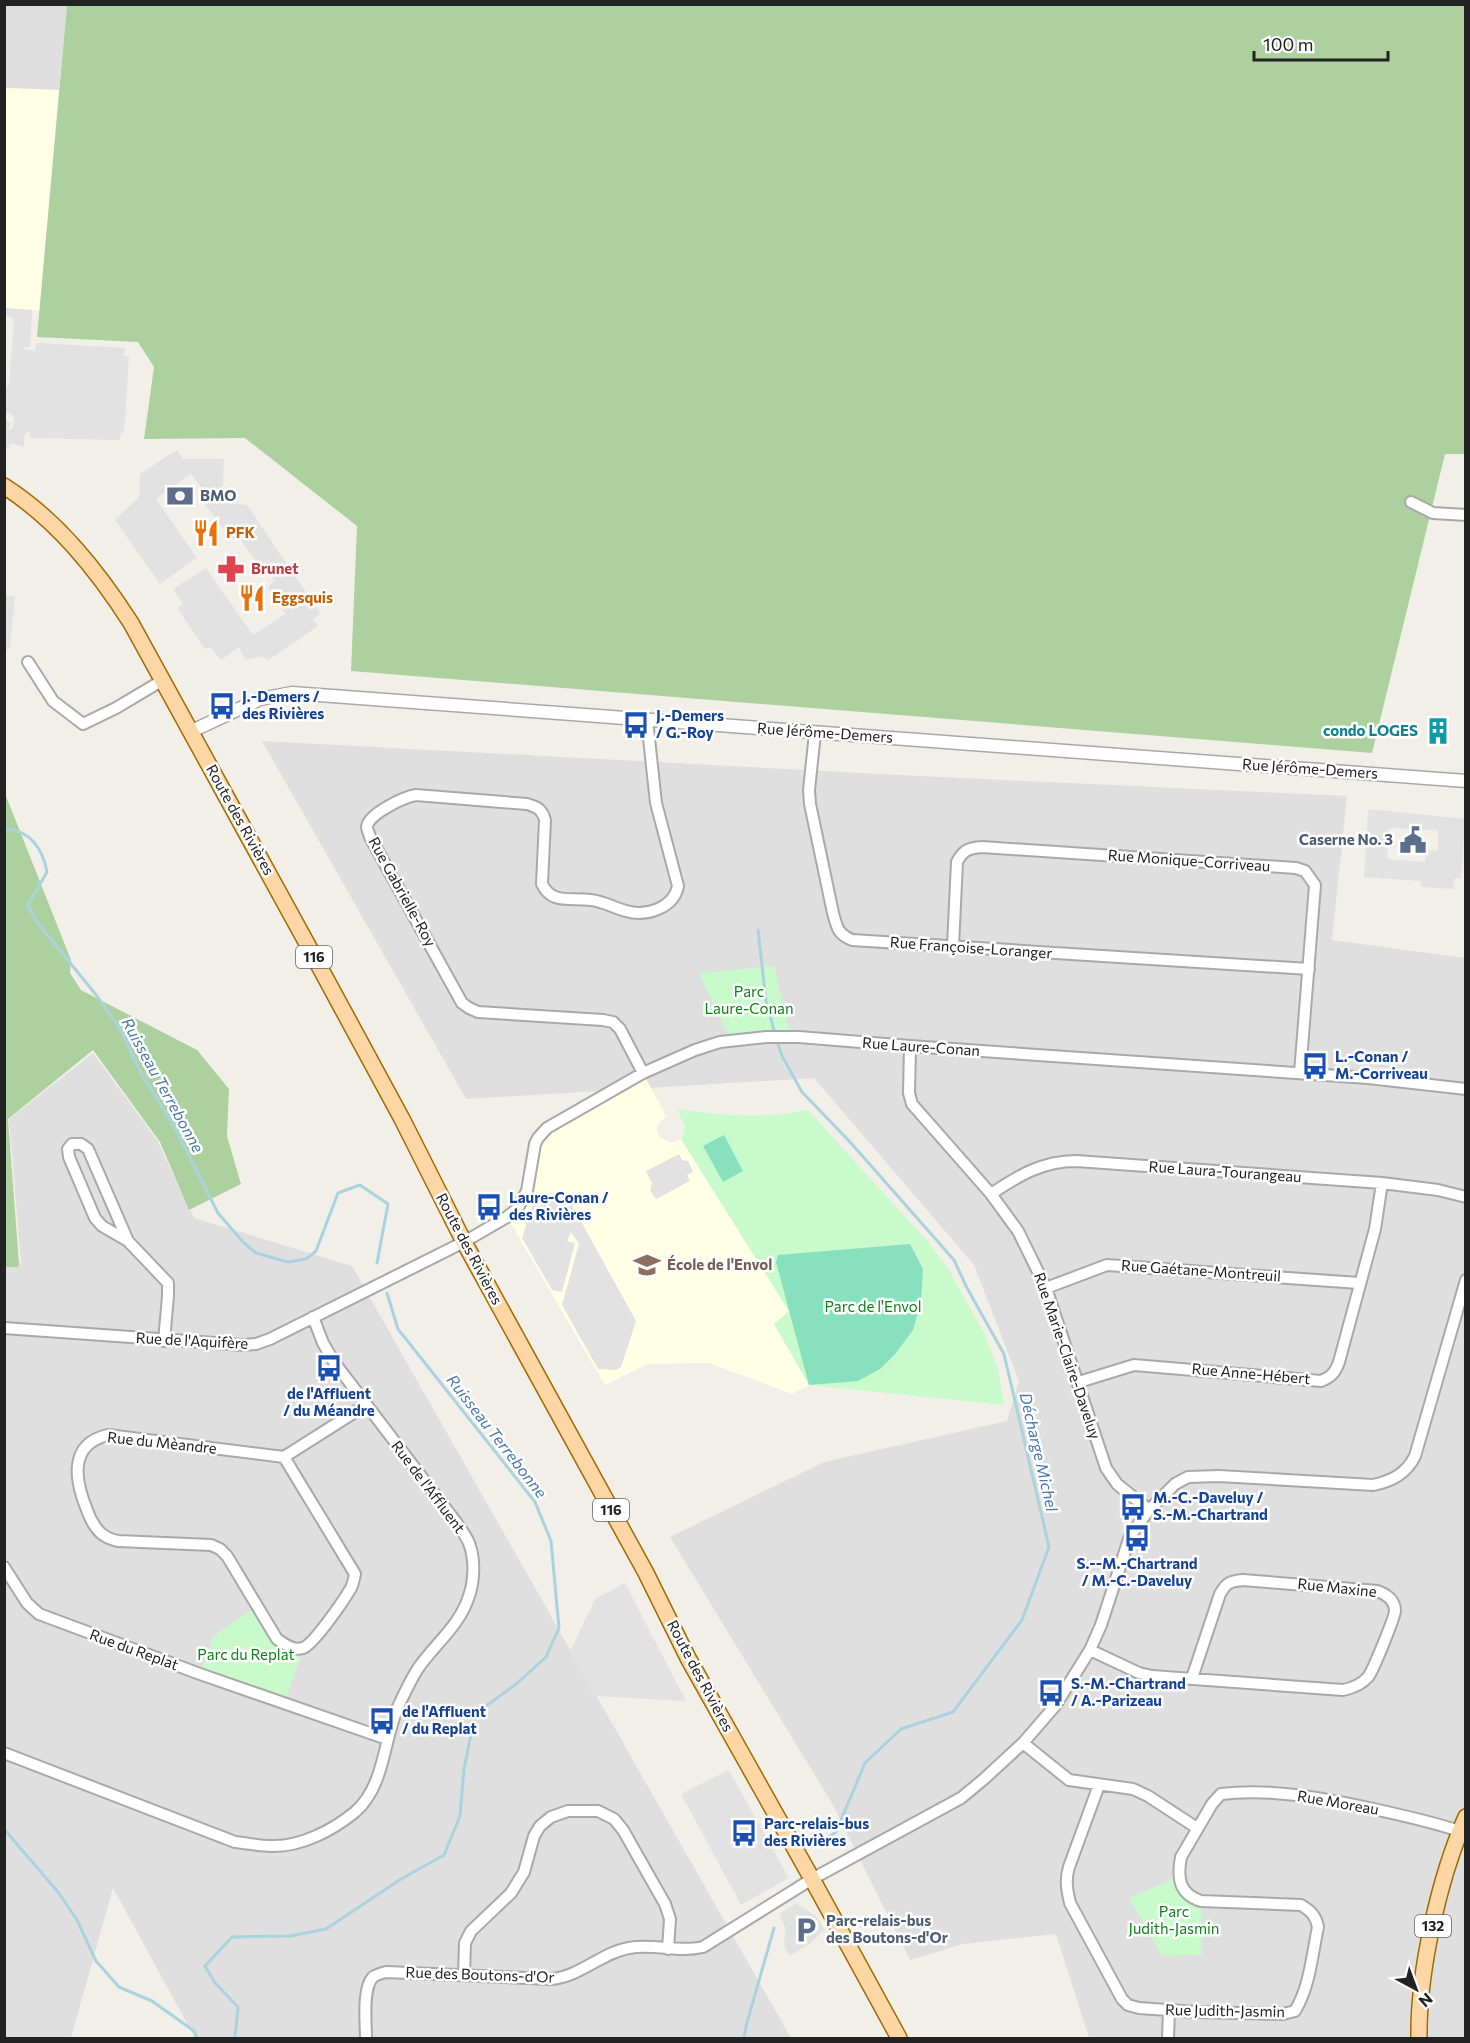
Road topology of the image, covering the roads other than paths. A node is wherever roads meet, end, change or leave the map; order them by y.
1 (4, 486) edge
2 (1411, 502) dead end
3 (1466, 515) edge
4 (28, 662) dead end
5 (163, 680) junction
6 (647, 720) junction
7 (192, 731) junction
8 (814, 733) junction
9 (1466, 781) edge
10 (953, 946) junction
11 (1309, 969) junction
12 (910, 1046) junction
13 (643, 1073) junction
14 (1300, 1073) junction
15 (1466, 1089) edge
16 (1383, 1183) junction
17 (991, 1194) junction
18 (1466, 1197) edge
19 (128, 1241) junction
20 (464, 1242) junction
21 (1466, 1280) edge
22 (1359, 1283) junction
23 (1046, 1288) junction
24 (313, 1317) junction
25 (4, 1328) edge
26 (164, 1341) junction
27 (1078, 1382) junction
28 (366, 1405) junction
29 (284, 1457) junction
30 (1149, 1510) junction
31 (4, 1567) edge
32 (1090, 1650) junction
33 (1192, 1678) junction
34 (387, 1739) junction
35 (1023, 1743) junction
36 (4, 1753) edge
37 (1099, 1785) junction
38 (1466, 1817) edge
39 (1197, 1828) junction
40 (1459, 1831) junction
41 (812, 1879) junction
42 (668, 1949) junction
43 (464, 1975) junction
44 (1169, 2010) junction
45 (366, 2038) edge
46 (899, 2038) edge
47 (1168, 2038) edge
48 (1419, 2038) edge

1 - 5 main road, Route des Rivières / 116
2 - 3 street
4 - 5 street
5 - 7 main road, Route des Rivières / 116
6 - 7 street, Rue Jérôme-Demers
6 - 8 street, Rue Jérôme-Demers
6 - 13 street, Rue Gabrielle-Roy
7 - 20 main road, Route des Rivières / 116
8 - 9 street, Rue Jérôme-Demers
8 - 10 street, Rue Françoise-Loranger
10 - 11 street, Rue Françoise-Loranger
10 - 11 street, Rue Monique-Corriveau
11 - 14 street, Rue Monique-Corriveau
12 - 13 street, Rue Laure-Conan
12 - 14 street, Rue Laure-Conan
12 - 17 street, Rue Marie-Claire-Daveluy
13 - 20 street, Rue Laure-Conan
14 - 15 street, Rue Laure-Conan
16 - 17 street, Rue Laura-Tourangeau
16 - 18 street, Rue Laura-Tourangeau
16 - 22 street, Rue Anne-Hébert
17 - 23 street, Rue Marie-Claire-Daveluy
19 - 19 street
19 - 26 street
20 - 24 street, Rue de l'Aquifère
20 - 41 main road, Route des Rivières / 116
21 - 30 street, Rue des Boutons-d'Or
22 - 23 street, Rue Gaétane-Montreuil
22 - 27 street, Rue Anne-Hébert
23 - 27 street, Rue Marie-Claire-Daveluy
24 - 26 street, Rue de l'Aquifère
24 - 28 street, Rue de l'Affluent
25 - 26 street, Rue de l'Aquifère
27 - 30 street, Rue Marie-Claire-Daveluy
28 - 29 street
28 - 34 street, Rue de l'Affluent
29 - 29 street, Rue du Mèandre
30 - 32 street, Rue des Boutons-d'Or
31 - 34 street, Rue du Replat
32 - 33 street, Rue Maxine
32 - 35 street, Rue des Boutons-d'Or
33 - 33 street, Rue Maxine
34 - 36 street, Rue de l'Affluent
35 - 37 street
35 - 41 street, Rue des Boutons-d'Or
37 - 39 street
37 - 44 street, Rue Judith-Jasmin
38 - 40 main road, 132
39 - 40 street, Rue Moreau
39 - 44 street, Rue Judith-Jasmin
40 - 48 main road, 132
41 - 42 street, Rue des Boutons-d'Or
41 - 46 main road, Route des Rivières / 116
42 - 43 street, Rue des Boutons-d'Or
42 - 43 street
43 - 45 street, Rue des Boutons-d'Or
44 - 47 street

